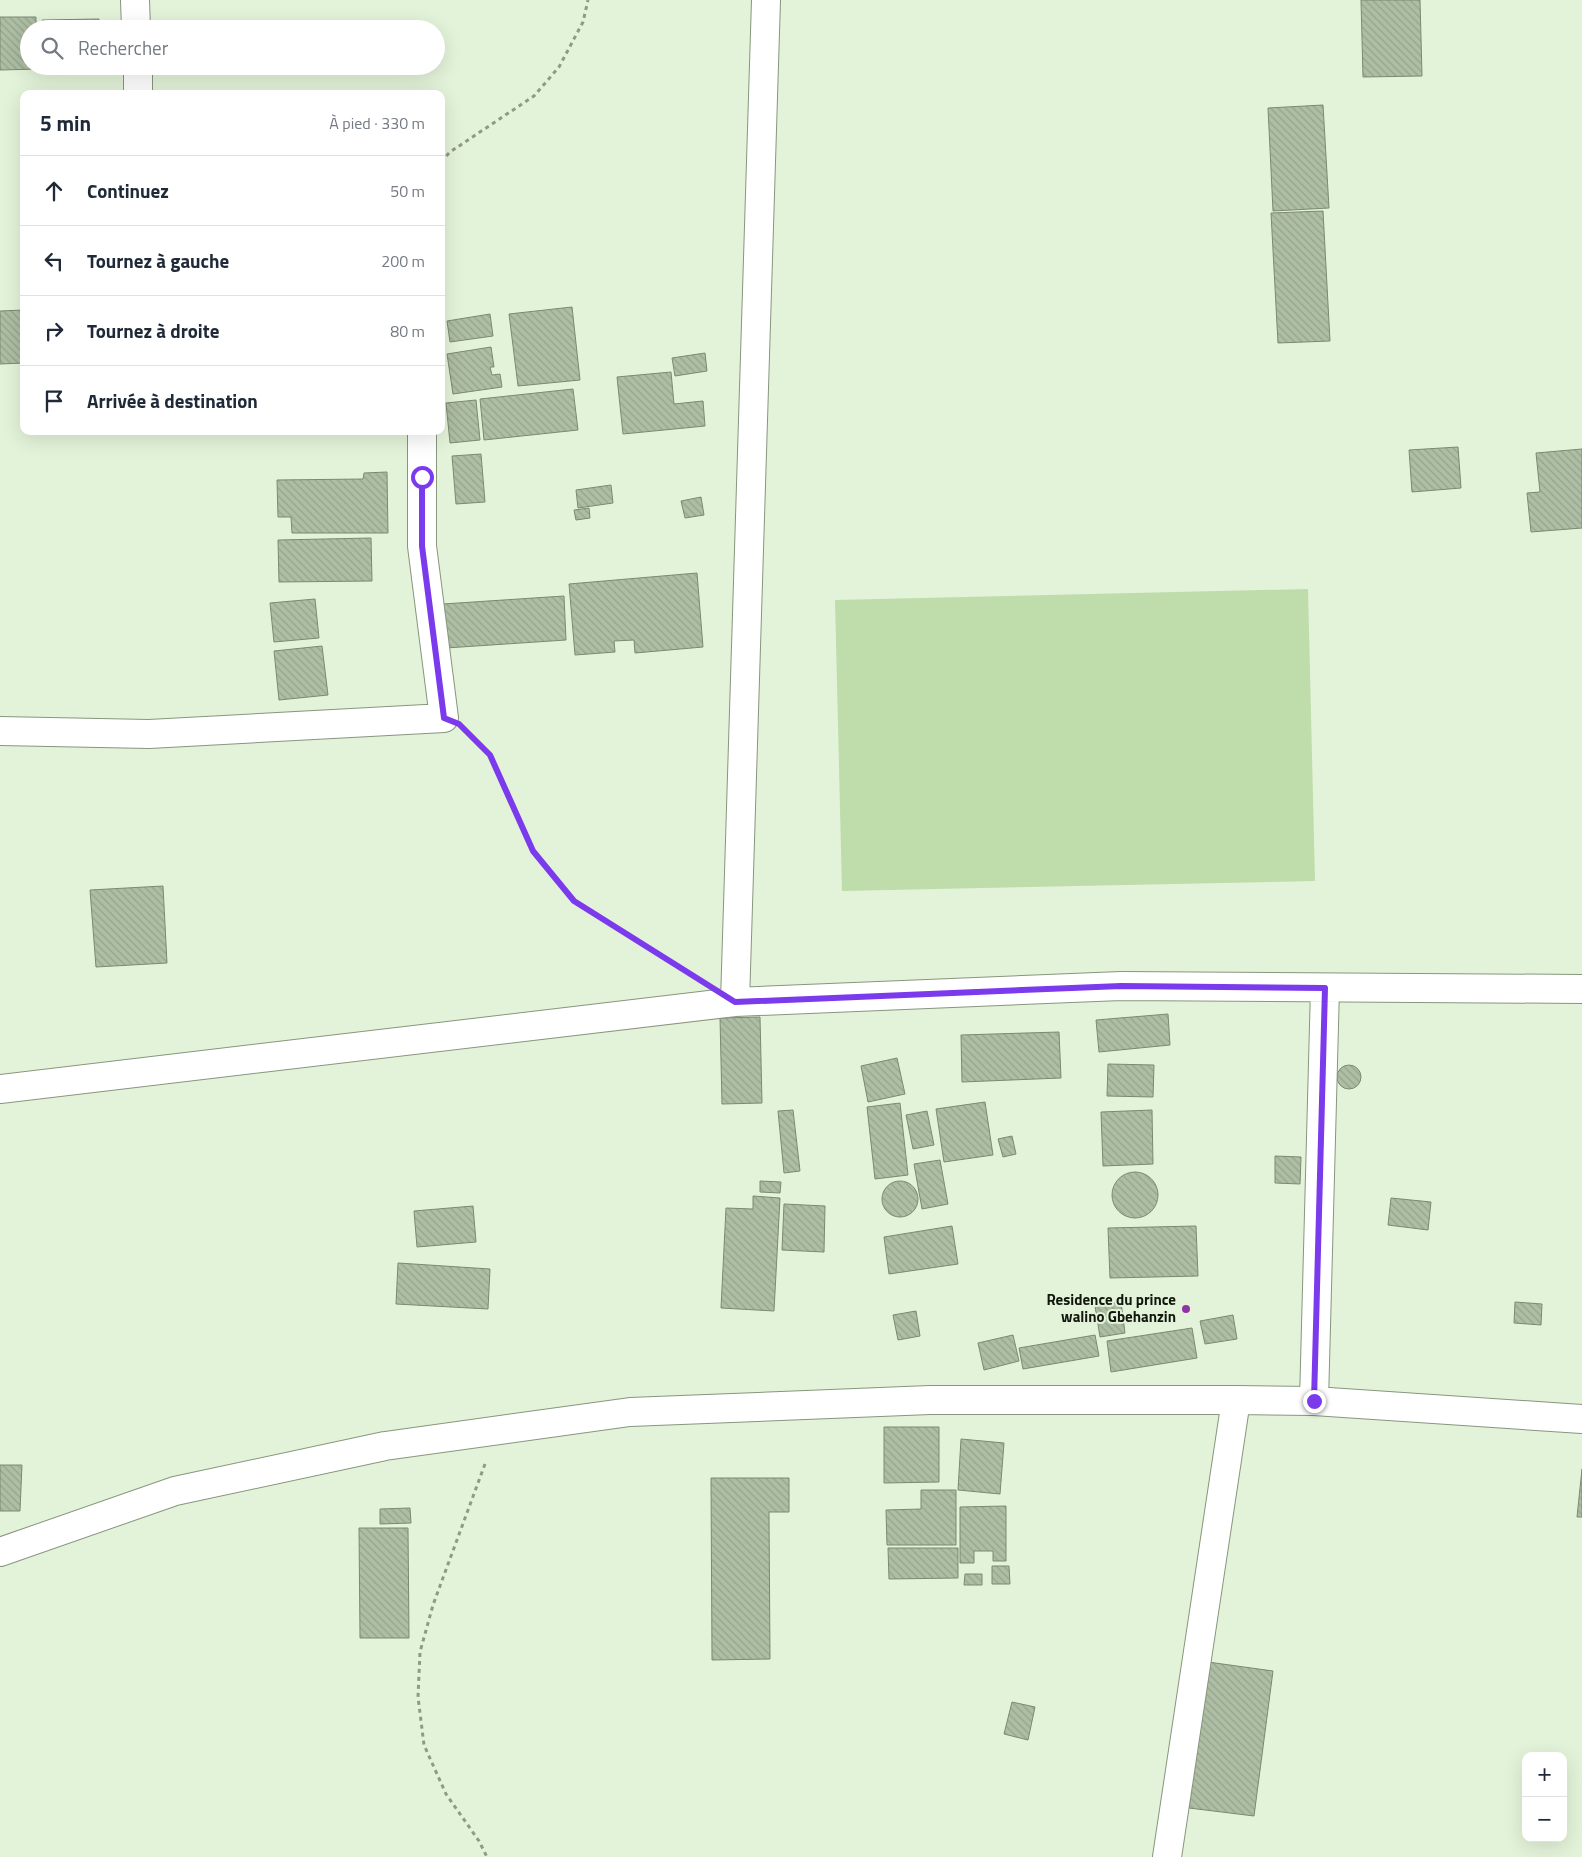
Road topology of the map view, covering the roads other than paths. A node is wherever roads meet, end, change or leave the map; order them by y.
1 (136, 0) edge
2 (766, 0) edge
3 (136, 20) edge
4 (138, 75) edge
5 (138, 90) edge
6 (422, 435) edge
7 (0, 731) edge
8 (1325, 988) junction
9 (1582, 989) edge
10 (735, 1002) junction
11 (0, 1089) edge
12 (1236, 1400) junction
13 (1314, 1401) junction
14 (1582, 1419) edge
15 (0, 1552) edge
16 (1167, 1857) edge

1 - 3 street
2 - 10 street
4 - 5 street
6 - 7 street
8 - 9 street
8 - 10 street
8 - 13 street
10 - 11 street
12 - 13 street
12 - 15 street
12 - 16 street
13 - 14 street

